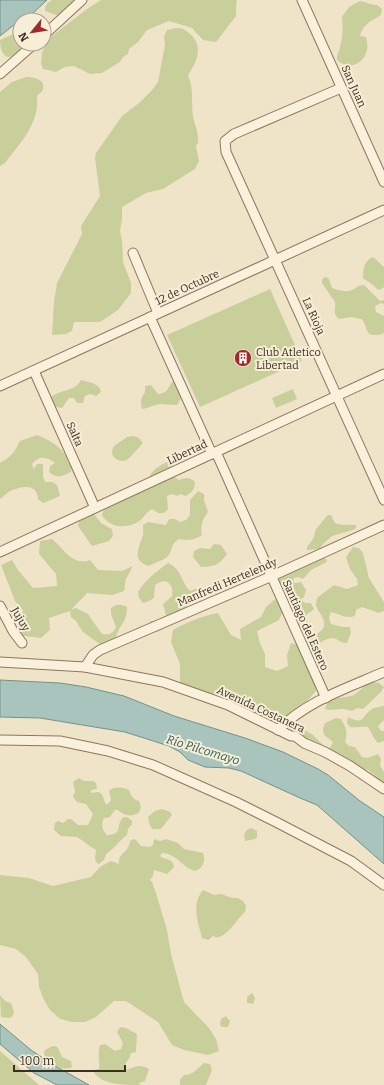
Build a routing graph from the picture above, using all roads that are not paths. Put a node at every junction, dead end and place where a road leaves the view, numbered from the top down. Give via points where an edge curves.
1 (82, 0) edge
2 (302, 0) edge
3 (52, 28) edge
4 (25, 52) edge
5 (0, 74) edge
6 (341, 88) junction
7 (384, 182) edge
8 (384, 210) edge
9 (133, 253) dead end
10 (276, 259) junction
11 (154, 315) junction
12 (34, 370) junction
13 (384, 374) edge
14 (0, 386) edge
15 (338, 396) junction
16 (214, 453) junction
17 (384, 500) edge
18 (95, 508) junction
19 (384, 525) edge
20 (0, 552) edge
21 (272, 576) junction
22 (0, 606) edge
23 (22, 643) dead end
24 (0, 662) edge
25 (85, 667) junction
26 (384, 672) edge
27 (326, 698) junction
28 (278, 730) junction
29 (0, 740) edge
30 (384, 789) edge
31 (384, 885) edge

1 - 3 street
2 - 6 street, San Juan
4 - 5 street
6 - 7 street, San Juan
6 - 10 street, La Rioja via 234,134 225,141 226,152
8 - 10 street, 12 de Octubre
9 - 11 street, Santiago del Estero
10 - 11 street, 12 de Octubre
10 - 15 street, La Rioja
11 - 12 street, 12 de Octubre
11 - 16 street, Santiago del Estero
12 - 14 street, 12 de Octubre
12 - 18 street, Salta
13 - 15 street, Libertad
15 - 16 street, Libertad
15 - 17 street, La Rioja
16 - 18 street, Libertad
16 - 21 street, Santiago del Estero
18 - 20 street, Libertad
19 - 21 street, Manfredi Hertelendy
21 - 25 street, Manfredi Hertelendy via 100,650
21 - 27 street, Santiago del Estero
22 - 23 street, Jujuy
24 - 25 street, Avenida Costanera
25 - 28 street, Avenida Costanera via 163,682 228,705
26 - 27 street
27 - 28 street via 289,718
28 - 30 street, Avenida Costanera via 325,752
29 - 31 street via 60,741 108,751 153,765 276,822 351,861

